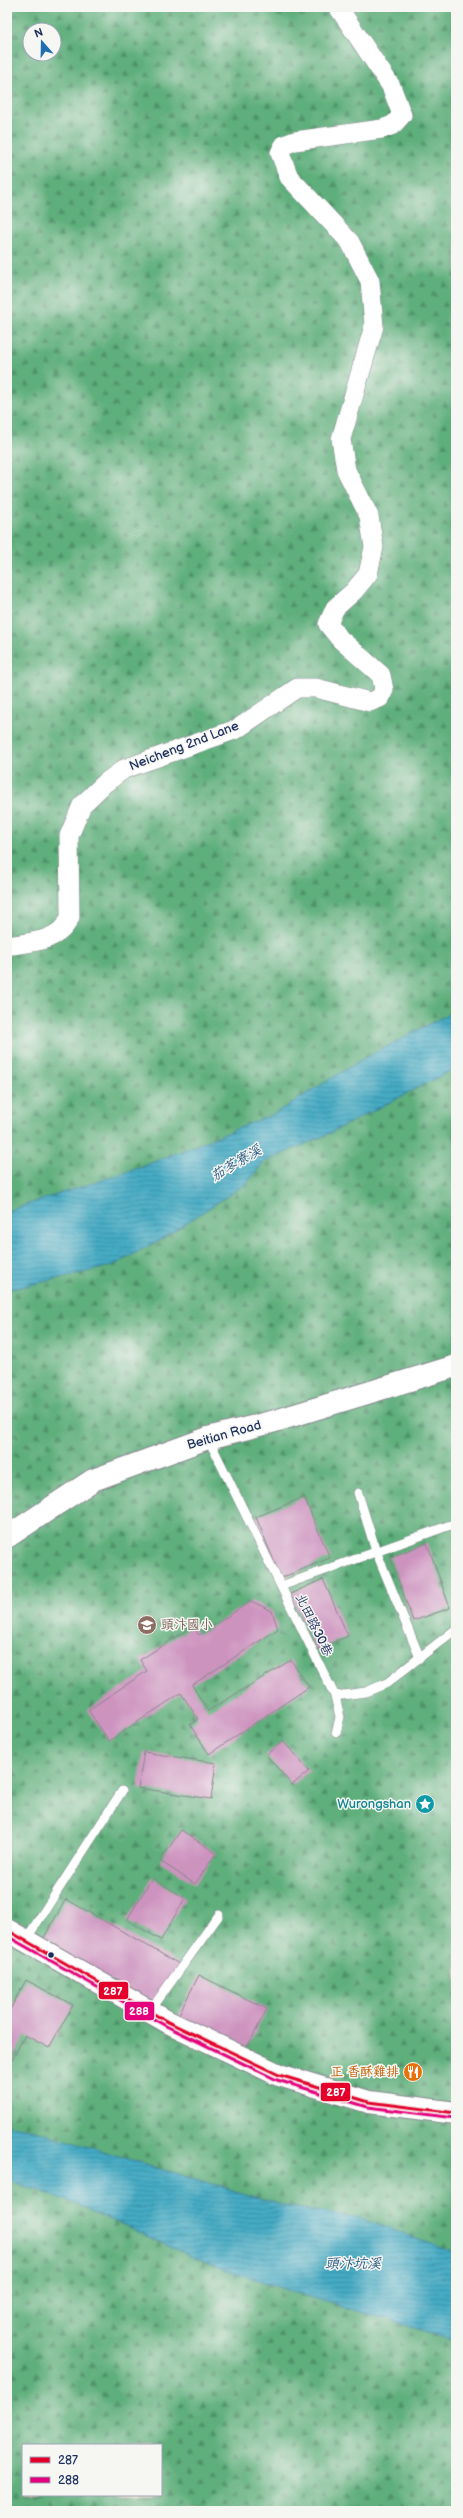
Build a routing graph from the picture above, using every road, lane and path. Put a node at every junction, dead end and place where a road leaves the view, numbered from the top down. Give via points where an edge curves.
1 (338, 7) edge
2 (7, 946) edge
3 (456, 1366) edge
4 (208, 1438) junction
5 (358, 1493) dead end
6 (456, 1522) edge
7 (7, 1537) edge
8 (376, 1552) junction
9 (281, 1586) junction
10 (456, 1629) edge
11 (452, 1638) edge
12 (420, 1658) junction
13 (335, 1696) junction
14 (336, 1733) dead end
15 (122, 1791) dead end
16 (219, 1915) dead end
17 (16, 1936) edge
18 (150, 2012) junction
19 (456, 2113) edge

1 - 2 street, Neicheng 2nd Lane via 391,86 402,116 393,125 382,129 294,141 284,145 280,153 289,176 350,242 370,281 374,326 341,439 346,470 369,516 374,547 368,574 354,592 335,608 328,624 340,639 381,675 384,690 380,698 370,702 316,688 297,688 237,729 124,769 82,804 69,836 70,917 66,927 58,934 47,938
3 - 4 street, Beitian Road via 275,1421
4 - 7 street, Beitian Road via 94,1480
4 - 9 lane, 北田路30巷
5 - 8 lane
6 - 8 lane
8 - 9 lane
8 - 12 lane
9 - 13 lane, 北田路30巷
10 - 11 lane
11 - 12 lane
12 - 13 lane via 387,1683 366,1692
13 - 14 lane, 北田路30巷 via 340,1717
15 - 17 lane
16 - 18 lane
17 - 18 street
18 - 19 street via 279,2075 369,2102

